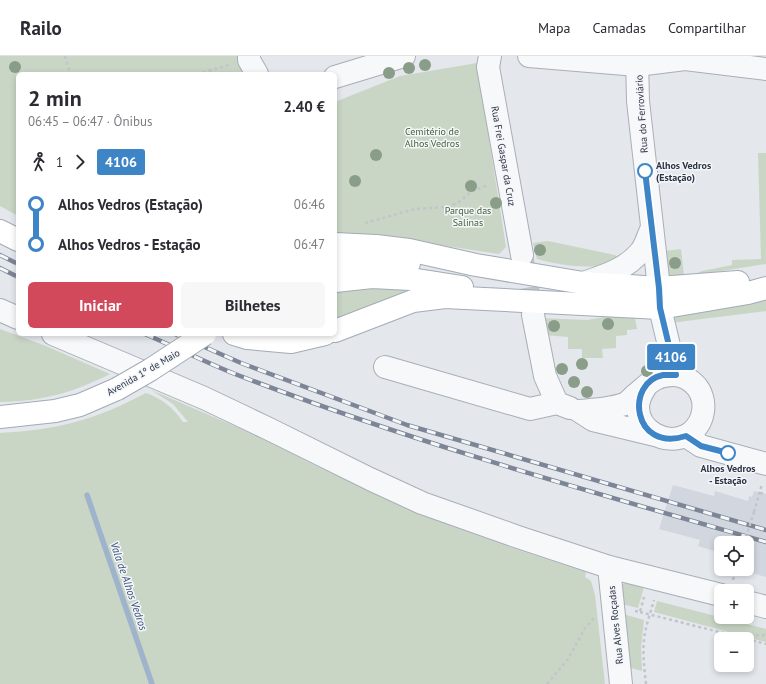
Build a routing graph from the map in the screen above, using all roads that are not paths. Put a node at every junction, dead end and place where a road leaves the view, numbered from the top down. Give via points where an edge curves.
1 (404, 56) edge
2 (490, 56) edge
3 (528, 56) edge
4 (382, 59) edge
5 (241, 60) edge
6 (637, 61) edge
7 (766, 69) edge
8 (256, 72) edge
9 (337, 75) edge
10 (0, 224) edge
11 (16, 228) edge
12 (652, 228) junction
13 (0, 231) edge
14 (16, 239) edge
15 (337, 244) edge
16 (522, 255) tunnel mouth
17 (337, 266) edge
18 (476, 266) junction
19 (766, 279) edge
20 (337, 281) edge
21 (583, 283) junction
22 (766, 288) edge
23 (659, 298) junction
24 (514, 300) junction
25 (0, 310) edge
26 (0, 315) edge
27 (533, 315) tunnel mouth
28 (16, 319) edge
29 (16, 319) edge
30 (337, 330) edge
31 (58, 336) edge
32 (203, 336) edge
33 (240, 336) edge
34 (316, 336) edge
35 (385, 367) dead end
36 (676, 375) junction
37 (644, 388) junction
38 (557, 403) junction
39 (0, 410) edge
40 (579, 411) junction
41 (31, 414) junction
42 (0, 417) edge
43 (655, 435) junction
44 (686, 436) junction
45 (765, 471) edge
46 (609, 567) junction
47 (714, 593) edge
48 (754, 604) edge
49 (766, 607) edge
50 (622, 684) edge

1 - 4 street
2 - 16 street, Rua Frei Gaspar da Cruz via 488,67
3 - 6 street
4 - 9 street
5 - 8 street via 249,60
6 - 7 street via 685,59
6 - 12 street, Rua do Ferroviário via 638,101
10 - 11 main road
12 - 21 street via 641,251 626,265
12 - 23 street, Rua do Ferroviário
13 - 14 main road
15 - 18 main road via 409,250
17 - 18 main road via 383,261
18 - 21 main road
19 - 23 main road
20 - 24 main road via 372,277 411,279
21 - 23 main road
22 - 23 main road via 748,293
23 - 24 main road
23 - 36 street, Rua do Ferroviário
24 - 30 main road via 445,296 413,301
25 - 28 street
26 - 29 street
27 - 38 street via 545,376
31 - 46 street via 210,401 422,503 518,538
32 - 41 main road, Avenida 1º de Maio, bridge via 117,389 80,405
33 - 34 main road via 291,342
35 - 38 street via 530,409
36 - 37 street via 652,380
36 - 44 street via 693,382 703,400 704,411 701,421
37 - 40 street via 626,403
37 - 43 street via 638,408 646,428
38 - 40 street
39 - 41 main road, Avenida 1º de Maio
40 - 43 street via 593,420
41 - 42 main road, Avenida 1º de Maio
43 - 44 street via 665,439
44 - 45 street via 701,446
46 - 47 street
46 - 50 street, Rua Alves Roçadas
48 - 49 street

